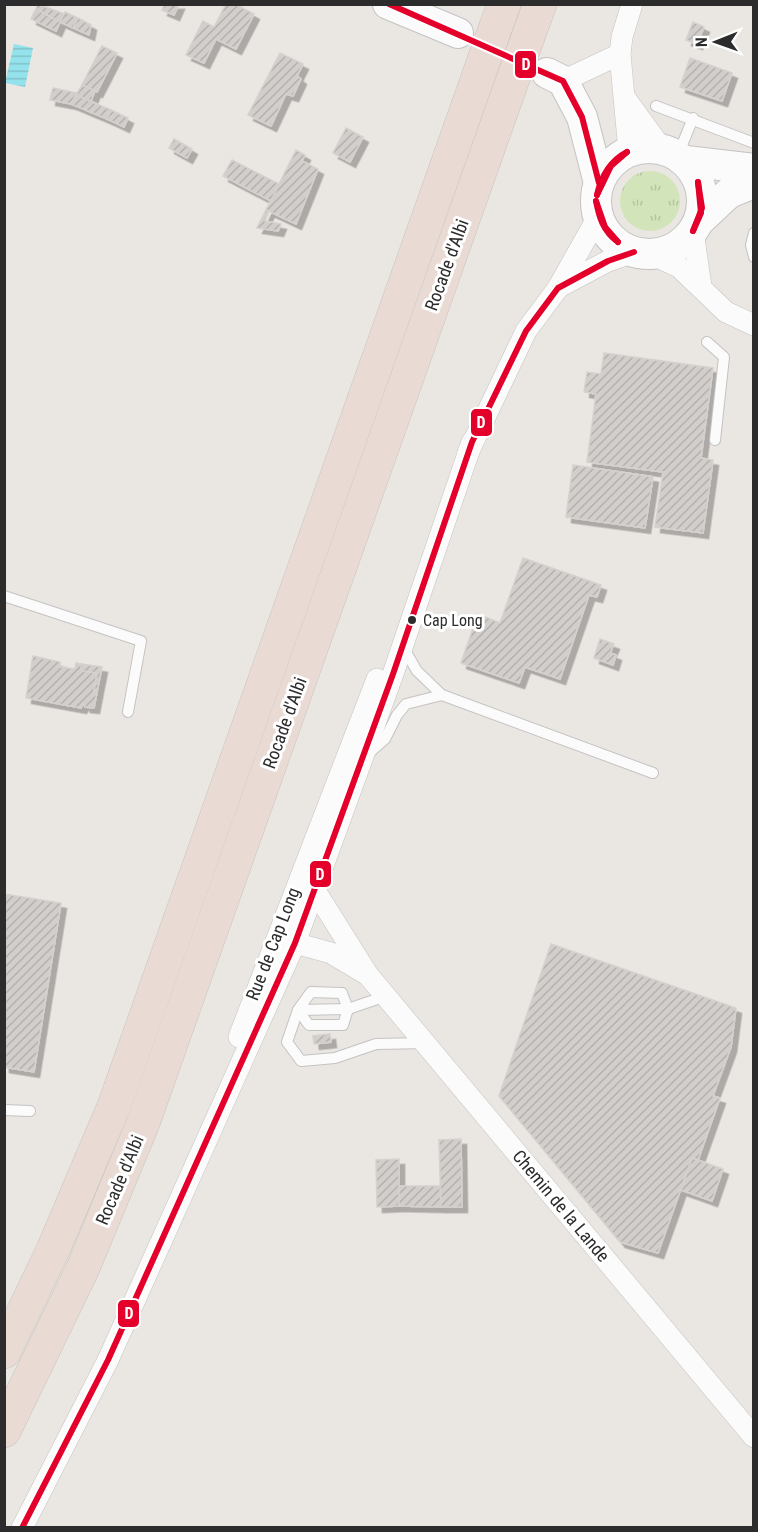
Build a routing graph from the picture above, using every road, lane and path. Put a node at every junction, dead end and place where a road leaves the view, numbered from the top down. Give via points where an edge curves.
1 (388, 4) edge
2 (540, 4) edge
3 (632, 4) edge
4 (500, 15) edge
5 (458, 33) dead end
6 (620, 54) junction
7 (555, 77) joint
8 (624, 97) junction
9 (656, 106) dead end
10 (582, 117) junction
11 (693, 118) junction
12 (753, 143) edge
13 (624, 154) junction
14 (675, 155) junction
15 (753, 169) edge
16 (599, 183) junction
17 (753, 183) edge
18 (598, 217) junction
19 (696, 227) junction
20 (753, 233) edge
21 (643, 253) junction
22 (753, 257) edge
23 (701, 286) junction
24 (558, 288) junction
25 (753, 325) edge
26 (706, 342) dead end
27 (715, 440) dead end
28 (472, 442) junction
29 (4, 596) edge
30 (403, 646) junction
31 (442, 695) junction
32 (128, 712) dead end
33 (363, 758) junction
34 (653, 773) dead end
35 (338, 778) junction
36 (316, 892) junction
37 (298, 905) junction
38 (295, 943) junction
39 (368, 975) junction
40 (260, 977) junction
41 (387, 995) junction
42 (348, 1009) junction
43 (298, 1010) junction
44 (426, 1043) junction
45 (4, 1110) edge
46 (30, 1111) dead end
47 (187, 1181) junction
48 (4, 1352) edge
49 (4, 1431) edge
50 (753, 1437) edge
51 (22, 1527) edge

1 - 5 main road
2 - 49 highway, Rocade d'Albi, bridge via 143,1124 83,1268
3 - 6 street
4 - 48 highway, Rocade d'Albi, bridge via 114,1106
6 - 7 street
6 - 8 street
7 - 10 main road
8 - 13 street
8 - 14 street
9 - 11 lane
10 - 13 main road
10 - 16 main road
11 - 12 lane
11 - 14 lane
13 - 14 main road via 645,147
13 - 16 main road via 607,168
14 - 15 main road
14 - 19 main road via 698,179 703,200
16 - 18 main road
17 - 19 main road via 729,193
18 - 21 main road via 618,245
18 - 24 street, Rue de Cap Long
19 - 21 main road via 675,248
19 - 23 street
20 - 22 lane
21 - 23 street via 679,267
21 - 24 street, Rue de Cap Long via 609,261
23 - 25 street via 726,312
24 - 28 street, Rue de Cap Long via 526,331
26 - 27 lane via 724,357
28 - 30 street, Rue de Cap Long
28 - 35 street, Rue de Cap Long
29 - 32 lane via 141,641
30 - 31 lane via 417,672
30 - 33 street, Rue de Cap Long
31 - 33 lane via 406,704 385,739
31 - 34 lane
33 - 36 street, Rue de Cap Long
35 - 37 street via 332,814
35 - 40 street, Rue de Cap Long
36 - 37 street
36 - 38 street, Rue de Cap Long
36 - 39 street, Chemin de la Lande
37 - 38 street
37 - 40 street
38 - 39 street, Chemin de la Lande via 332,953
38 - 47 street, Rue de Cap Long
39 - 41 street, Chemin de la Lande
40 - 47 street, Rue de Cap Long
41 - 42 lane
41 - 44 street, Chemin de la Lande
42 - 43 lane
42 - 43 lane via 343,1025 309,1025
42 - 43 lane via 342,993 311,992
43 - 44 lane via 287,1042 301,1061 335,1058 376,1044
44 - 50 street, Chemin de la Lande
45 - 46 lane
47 - 51 street, Rue de Cap Long via 108,1360

